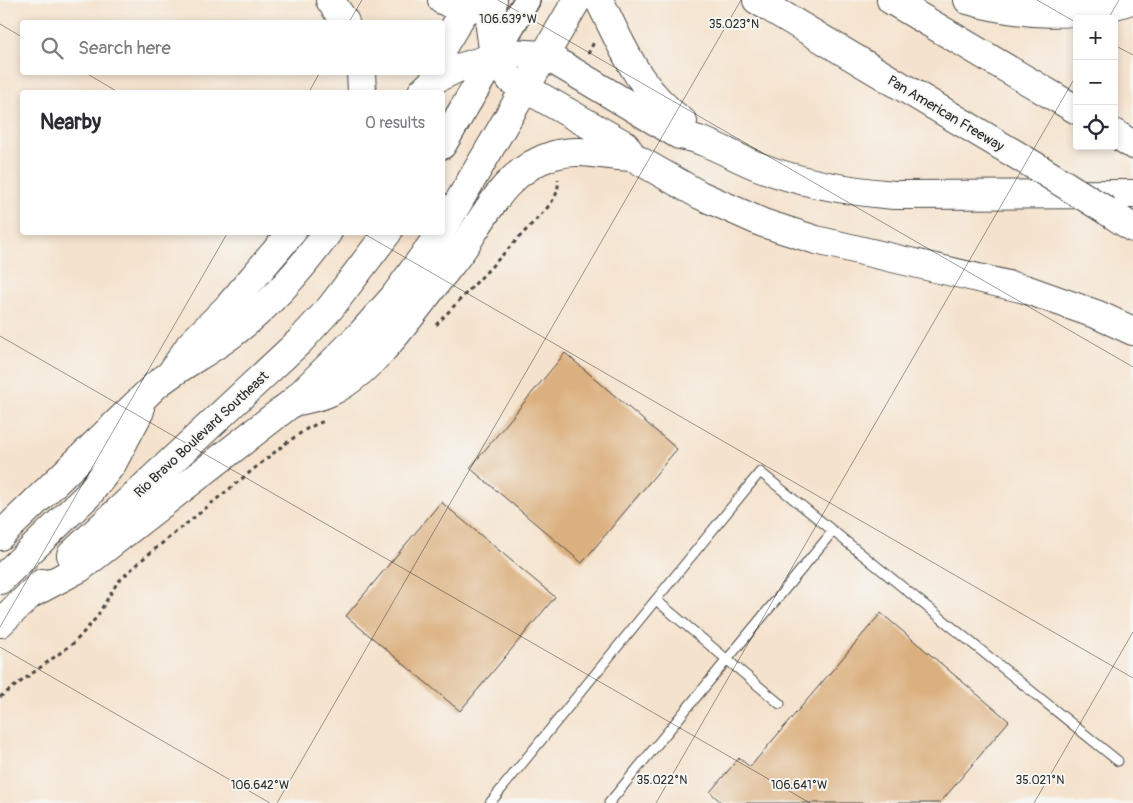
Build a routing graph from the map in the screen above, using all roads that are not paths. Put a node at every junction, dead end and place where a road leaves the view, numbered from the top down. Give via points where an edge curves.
1 (330, 0) edge
2 (493, 0) edge
3 (527, 0) edge
4 (577, 0) edge
5 (599, 0) edge
6 (757, 0) edge
7 (891, 0) edge
8 (968, 0) edge
9 (1132, 0) edge
10 (466, 3) edge
11 (344, 20) edge
12 (445, 42) edge
13 (545, 56) junction
14 (494, 57) junction
15 (445, 74) edge
16 (361, 75) edge
17 (426, 75) edge
18 (443, 75) edge
19 (526, 88) junction
20 (362, 90) edge
21 (418, 90) edge
22 (424, 90) edge
23 (1073, 108) edge
24 (1118, 135) edge
25 (695, 137) junction
26 (445, 140) edge
27 (1133, 144) edge
28 (633, 157) junction
29 (1133, 194) edge
30 (445, 226) edge
31 (1133, 228) edge
32 (289, 235) edge
33 (326, 235) edge
34 (386, 235) edge
35 (439, 235) edge
36 (1133, 332) edge
37 (163, 379) junction
38 (293, 402) junction
39 (833, 531) junction
40 (0, 536) edge
41 (0, 580) edge
42 (29, 595) junction
43 (656, 600) junction
44 (0, 623) edge
45 (727, 659) junction
46 (780, 704) dead end
47 (1118, 761) dead end
48 (490, 803) edge
49 (608, 803) edge

1 - 11 main road
2 - 14 main road via 490,27
3 - 14 main road
4 - 13 main road
5 - 25 main road via 636,74
6 - 31 main road, Pan American Freeway, bridge
7 - 23 main road
8 - 9 main road via 1015,11 1043,13 1099,8
10 - 12 main road
13 - 14 main road via 508,53
13 - 19 main road
13 - 25 main road via 679,135
14 - 15 main road
14 - 19 main road via 511,80
14 - 26 main road
16 - 20 main road
17 - 21 main road
18 - 22 main road
19 - 28 main road via 625,145
19 - 30 main road
24 - 27 main road
25 - 29 main road via 727,154 776,173 860,192 894,195
28 - 36 main road via 700,195 763,223 816,240 1025,289 1098,315
28 - 38 main road via 573,152 554,155 517,174 496,196 466,244 383,350 351,379 329,392
32 - 37 main road
33 - 37 main road via 265,307 236,331
34 - 42 main road, Rio Bravo Boulevard Southeast via 331,307 300,341
35 - 38 main road via 394,297
37 - 40 main road
37 - 41 main road via 112,464 88,496
38 - 42 main road via 80,568
39 - 43 lane via 760,472
39 - 45 lane
39 - 47 lane
42 - 44 main road, Rio Bravo Boulevard Southeast
43 - 45 lane
43 - 48 lane
45 - 46 lane
45 - 49 lane

